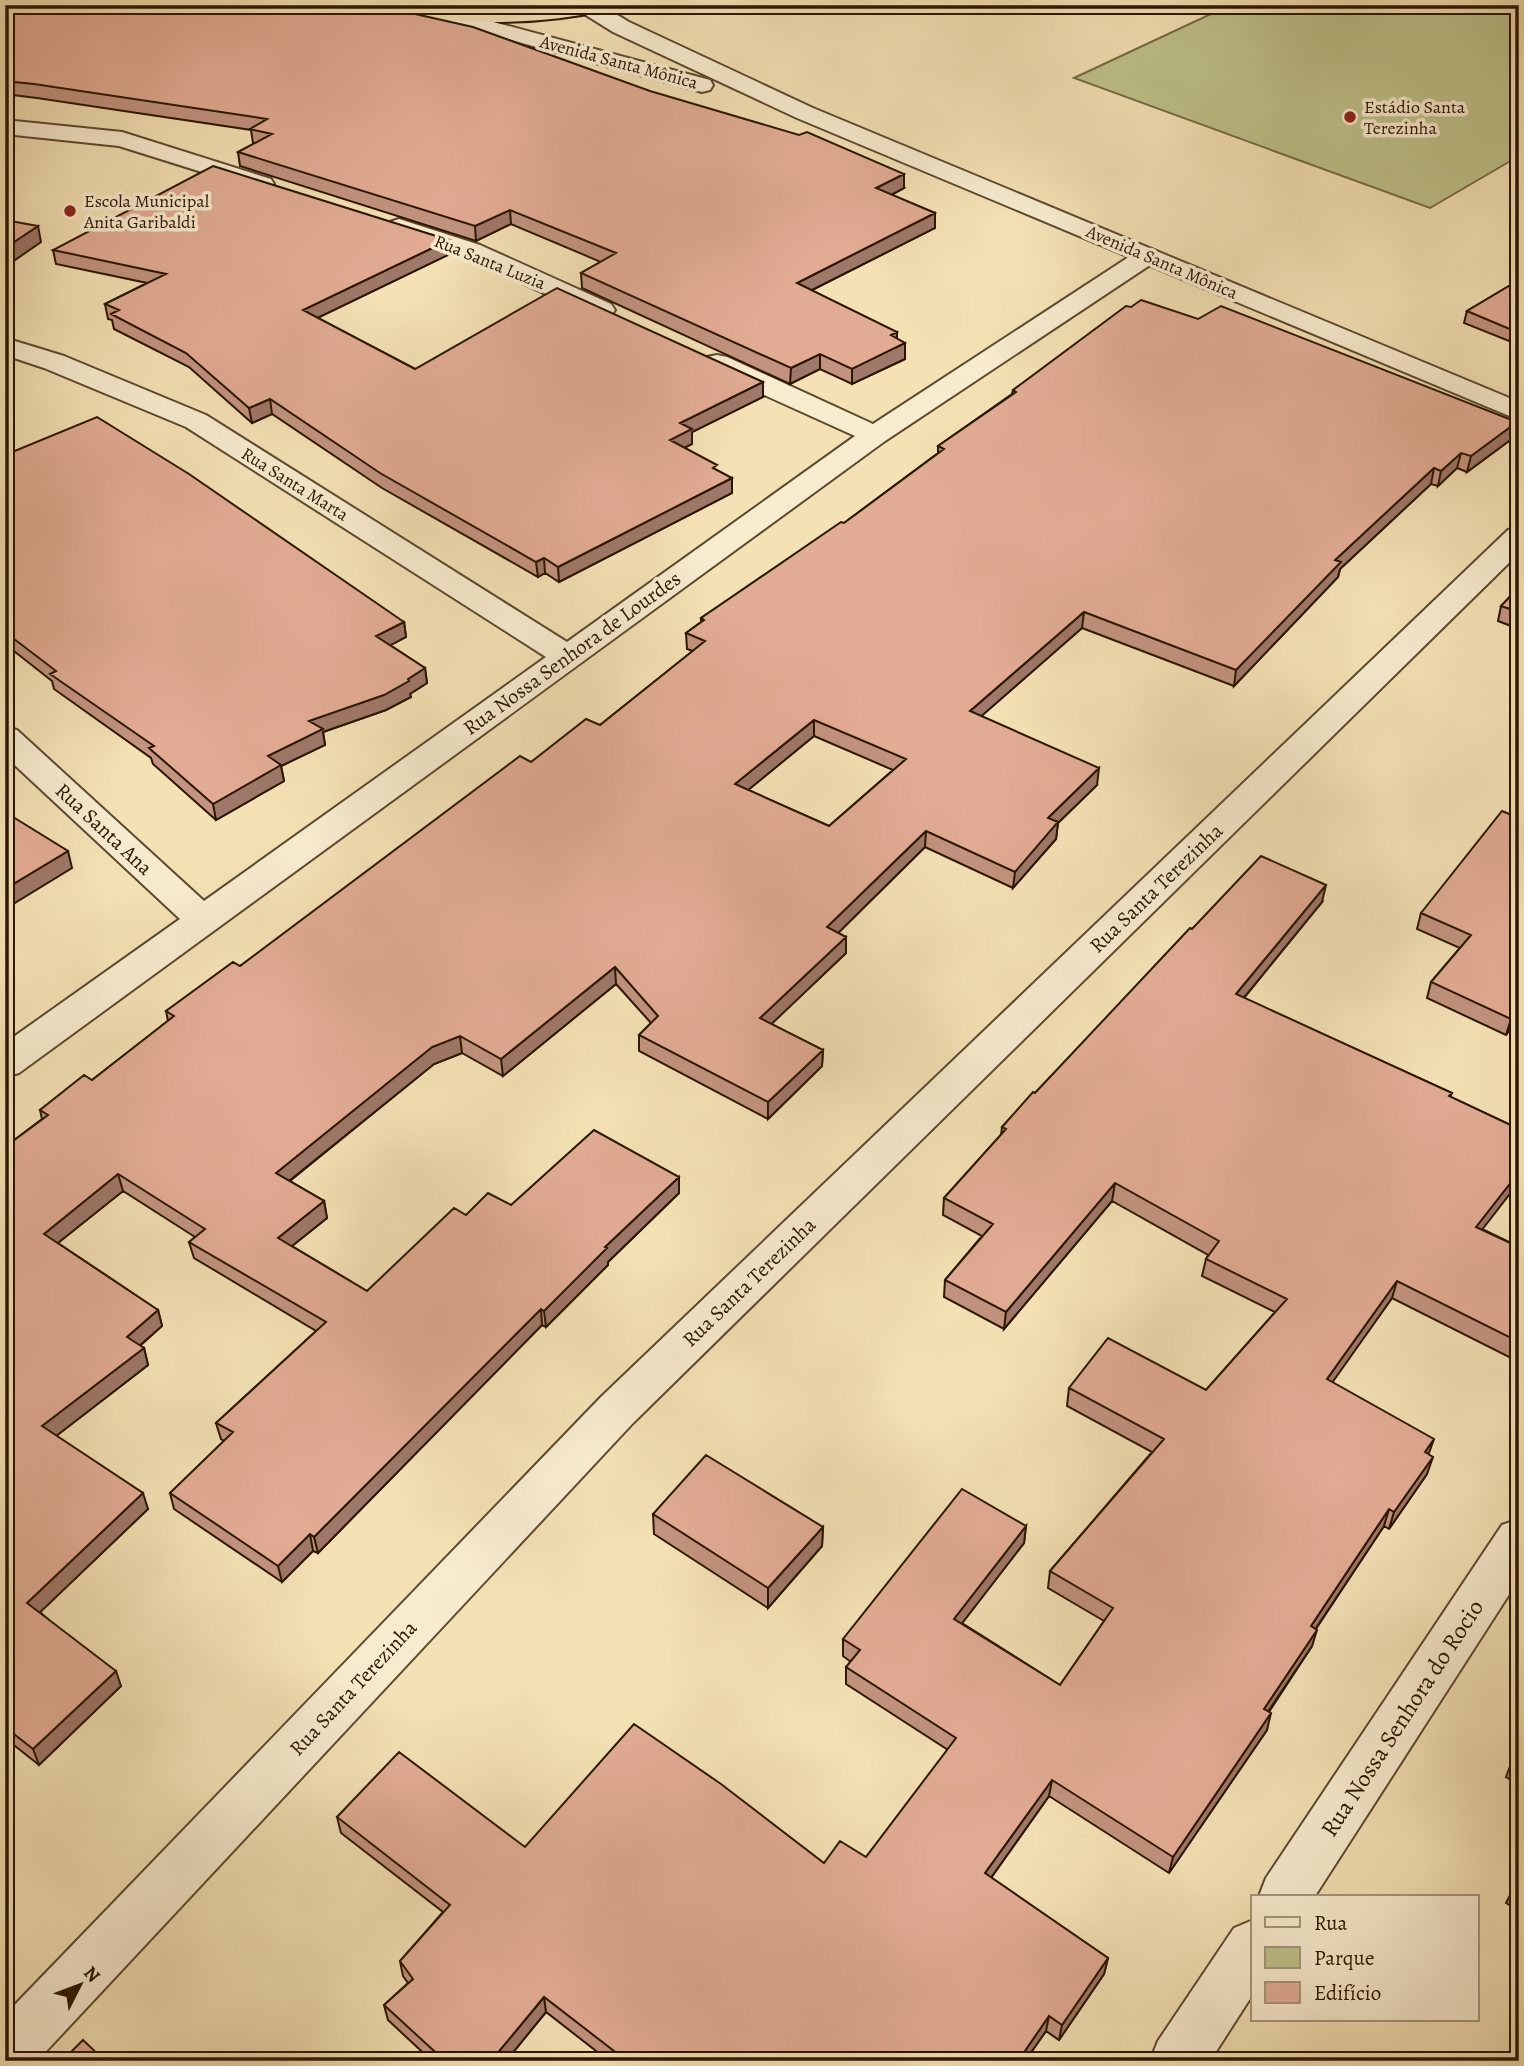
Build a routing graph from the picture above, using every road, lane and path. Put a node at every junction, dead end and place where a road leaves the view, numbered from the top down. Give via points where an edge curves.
1 (388, 5) edge
2 (594, 6) edge
3 (434, 12) junction
4 (805, 113) junction
5 (5, 127) edge
6 (290, 193) edge
7 (381, 222) edge
8 (1147, 256) junction
9 (622, 320) edge
10 (5, 346) edge
11 (698, 354) edge
12 (1519, 412) edge
13 (875, 435) junction
14 (1519, 536) edge
15 (568, 656) junction
16 (5, 737) edge
17 (203, 920) junction
18 (5, 1063) edge
19 (1519, 1539) edge
20 (1286, 1895) edge
21 (1251, 1949) edge
22 (5, 2055) edge
23 (1178, 2061) edge

1 - 3 highway
2 - 3 highway via 514,13
2 - 4 street, Avenida Santa Mônica via 621,27
3 - 4 street, Avenida Santa Mônica
4 - 8 street, Avenida Santa Mônica
5 - 6 street via 122,139
7 - 9 street, Rua Santa Luzia via 471,250
8 - 12 street, Avenida Santa Mônica
8 - 13 street, Rua Nossa Senhora de Lourdes
10 - 15 street, Rua Santa Marta via 196,421
11 - 13 street
13 - 15 street, Rua Nossa Senhora de Lourdes
14 - 22 street, Rua Santa Terezinha via 617,1410
15 - 17 street, Rua Nossa Senhora de Lourdes
16 - 17 street, Rua Santa Ana
17 - 18 street, Rua Nossa Senhora de Lourdes
19 - 20 street, Rua Nossa Senhora do Rocio
21 - 23 street

